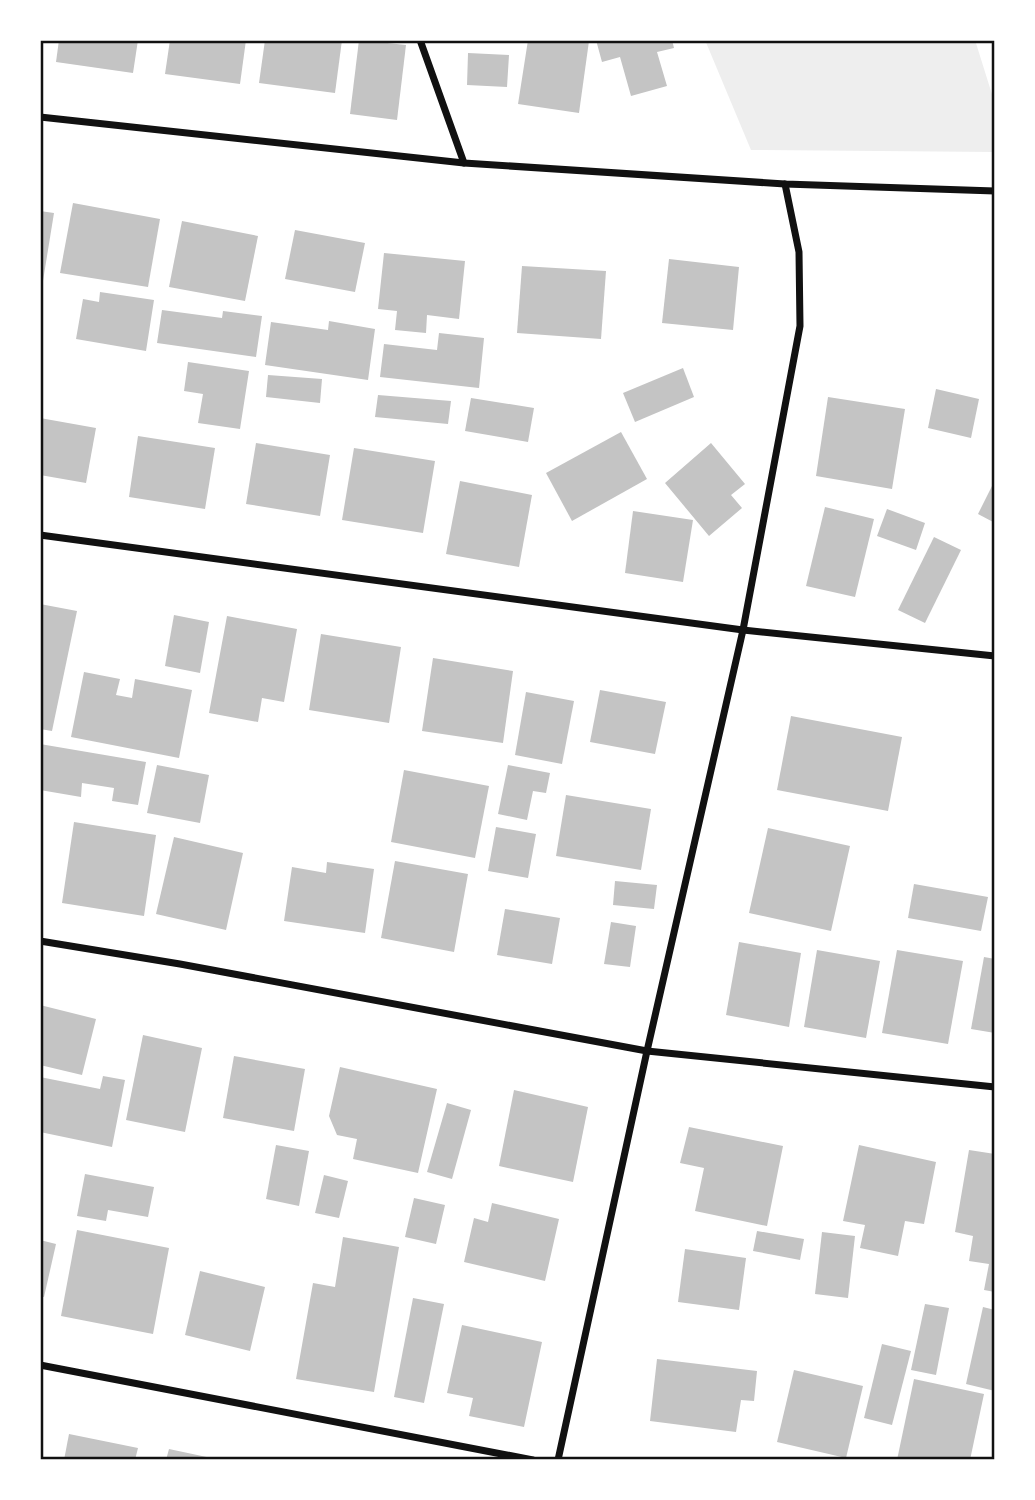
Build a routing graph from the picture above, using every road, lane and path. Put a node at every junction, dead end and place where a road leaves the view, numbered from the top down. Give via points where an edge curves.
1 (420, 40) edge
2 (40, 117) edge
3 (464, 163) junction
4 (785, 184) junction
5 (995, 191) edge
6 (40, 535) edge
7 (743, 630) junction
8 (995, 656) edge
9 (40, 941) edge
10 (647, 1051) junction
11 (995, 1087) edge
12 (40, 1365) edge
13 (533, 1460) edge
14 (558, 1460) edge

1 - 3 street
2 - 3 street
3 - 4 street
4 - 5 street
4 - 7 street via 799,252 800,326
6 - 7 street
7 - 8 street
7 - 10 street
9 - 10 street
10 - 11 street
10 - 14 street
12 - 13 street

